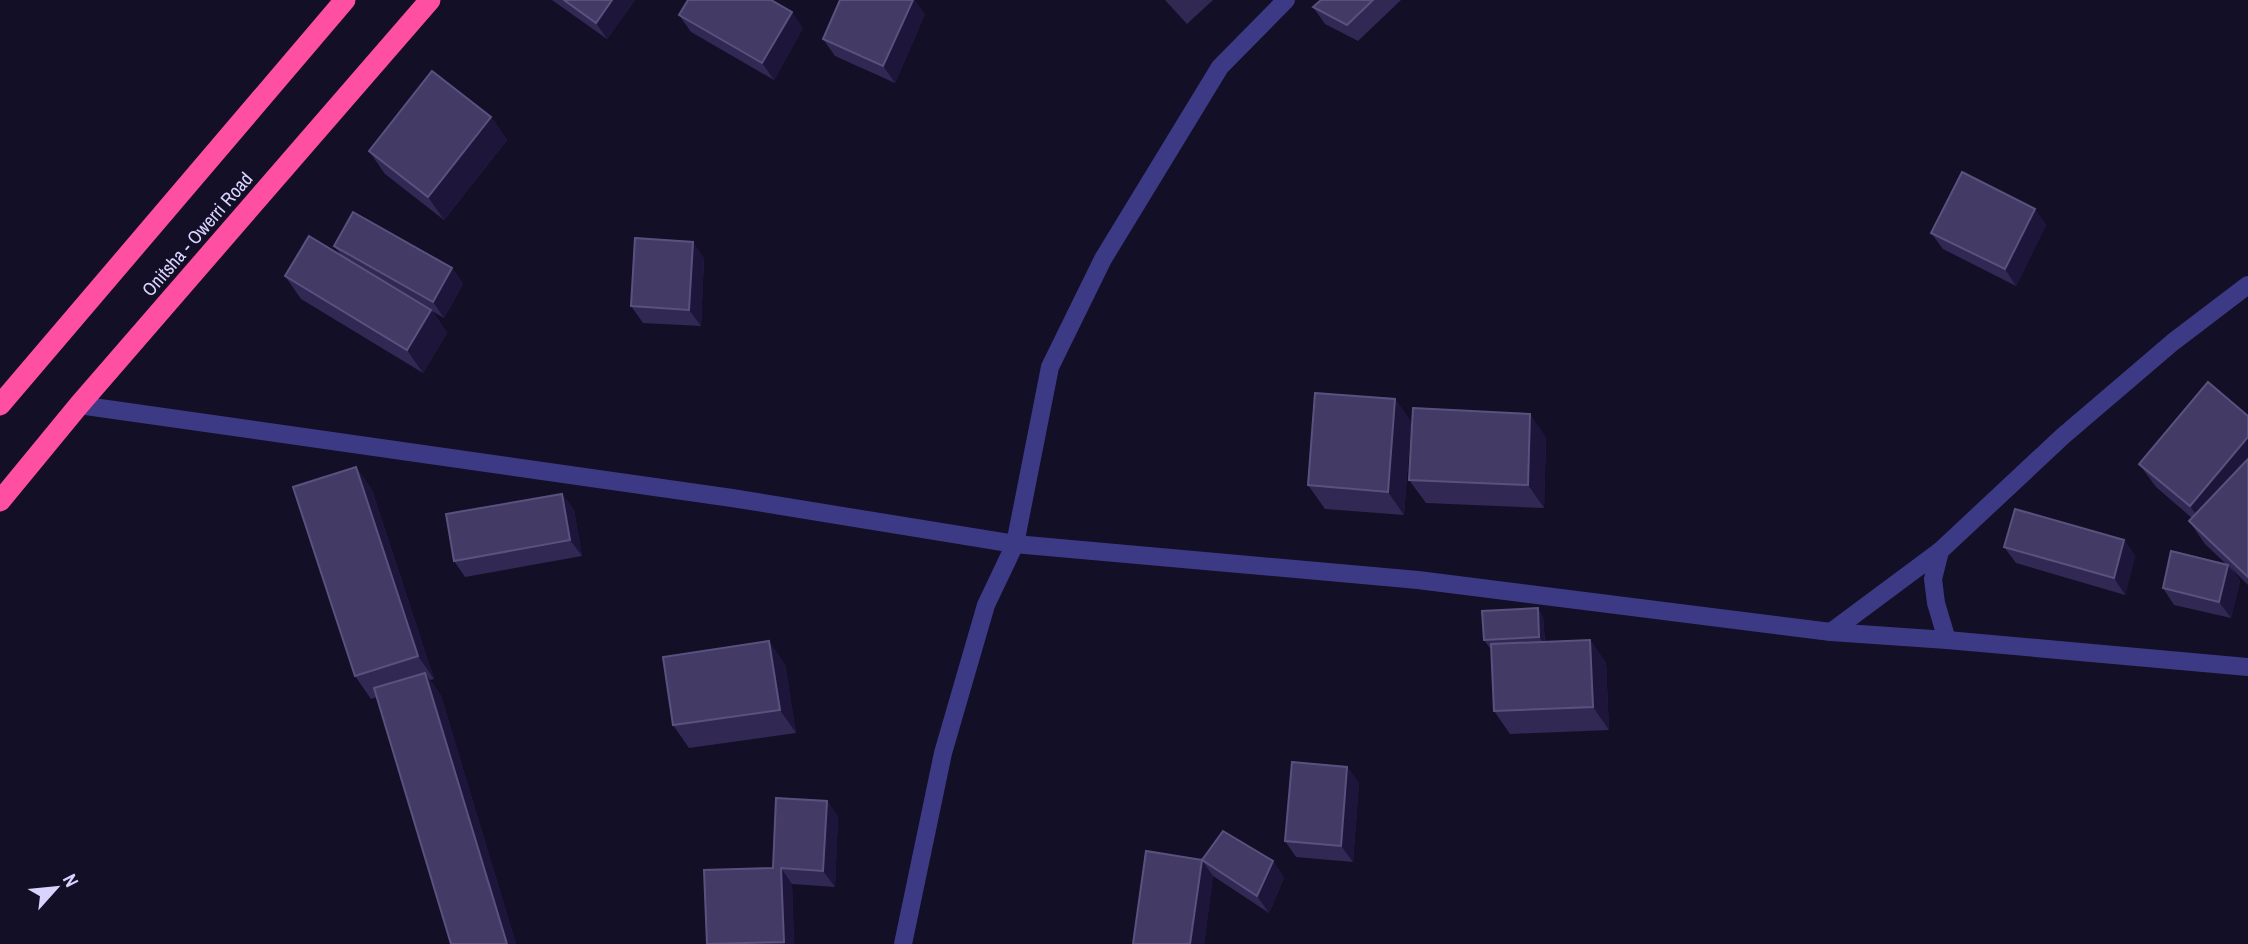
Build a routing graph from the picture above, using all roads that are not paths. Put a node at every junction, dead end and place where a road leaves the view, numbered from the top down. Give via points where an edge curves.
1 (345, 0) edge
2 (430, 0) edge
3 (1286, 0) edge
4 (2248, 285) edge
5 (0, 405) edge
6 (79, 405) junction
7 (0, 500) edge
8 (1014, 544) junction
9 (1940, 551) junction
10 (1831, 632) junction
11 (1947, 640) junction
12 (2248, 667) edge
13 (903, 944) edge

1 - 5 highway, Onitsha - Owerri Road
2 - 6 highway, Onitsha - Owerri Road
3 - 8 street via 1220,67 1103,259 1050,367
4 - 9 street via 2063,436
6 - 7 highway, Onitsha - Owerri Road
6 - 8 street via 732,498
8 - 10 street via 1418,580
8 - 13 street via 986,606 943,753
9 - 10 street
9 - 11 street via 1933,579
10 - 11 street
11 - 12 street

